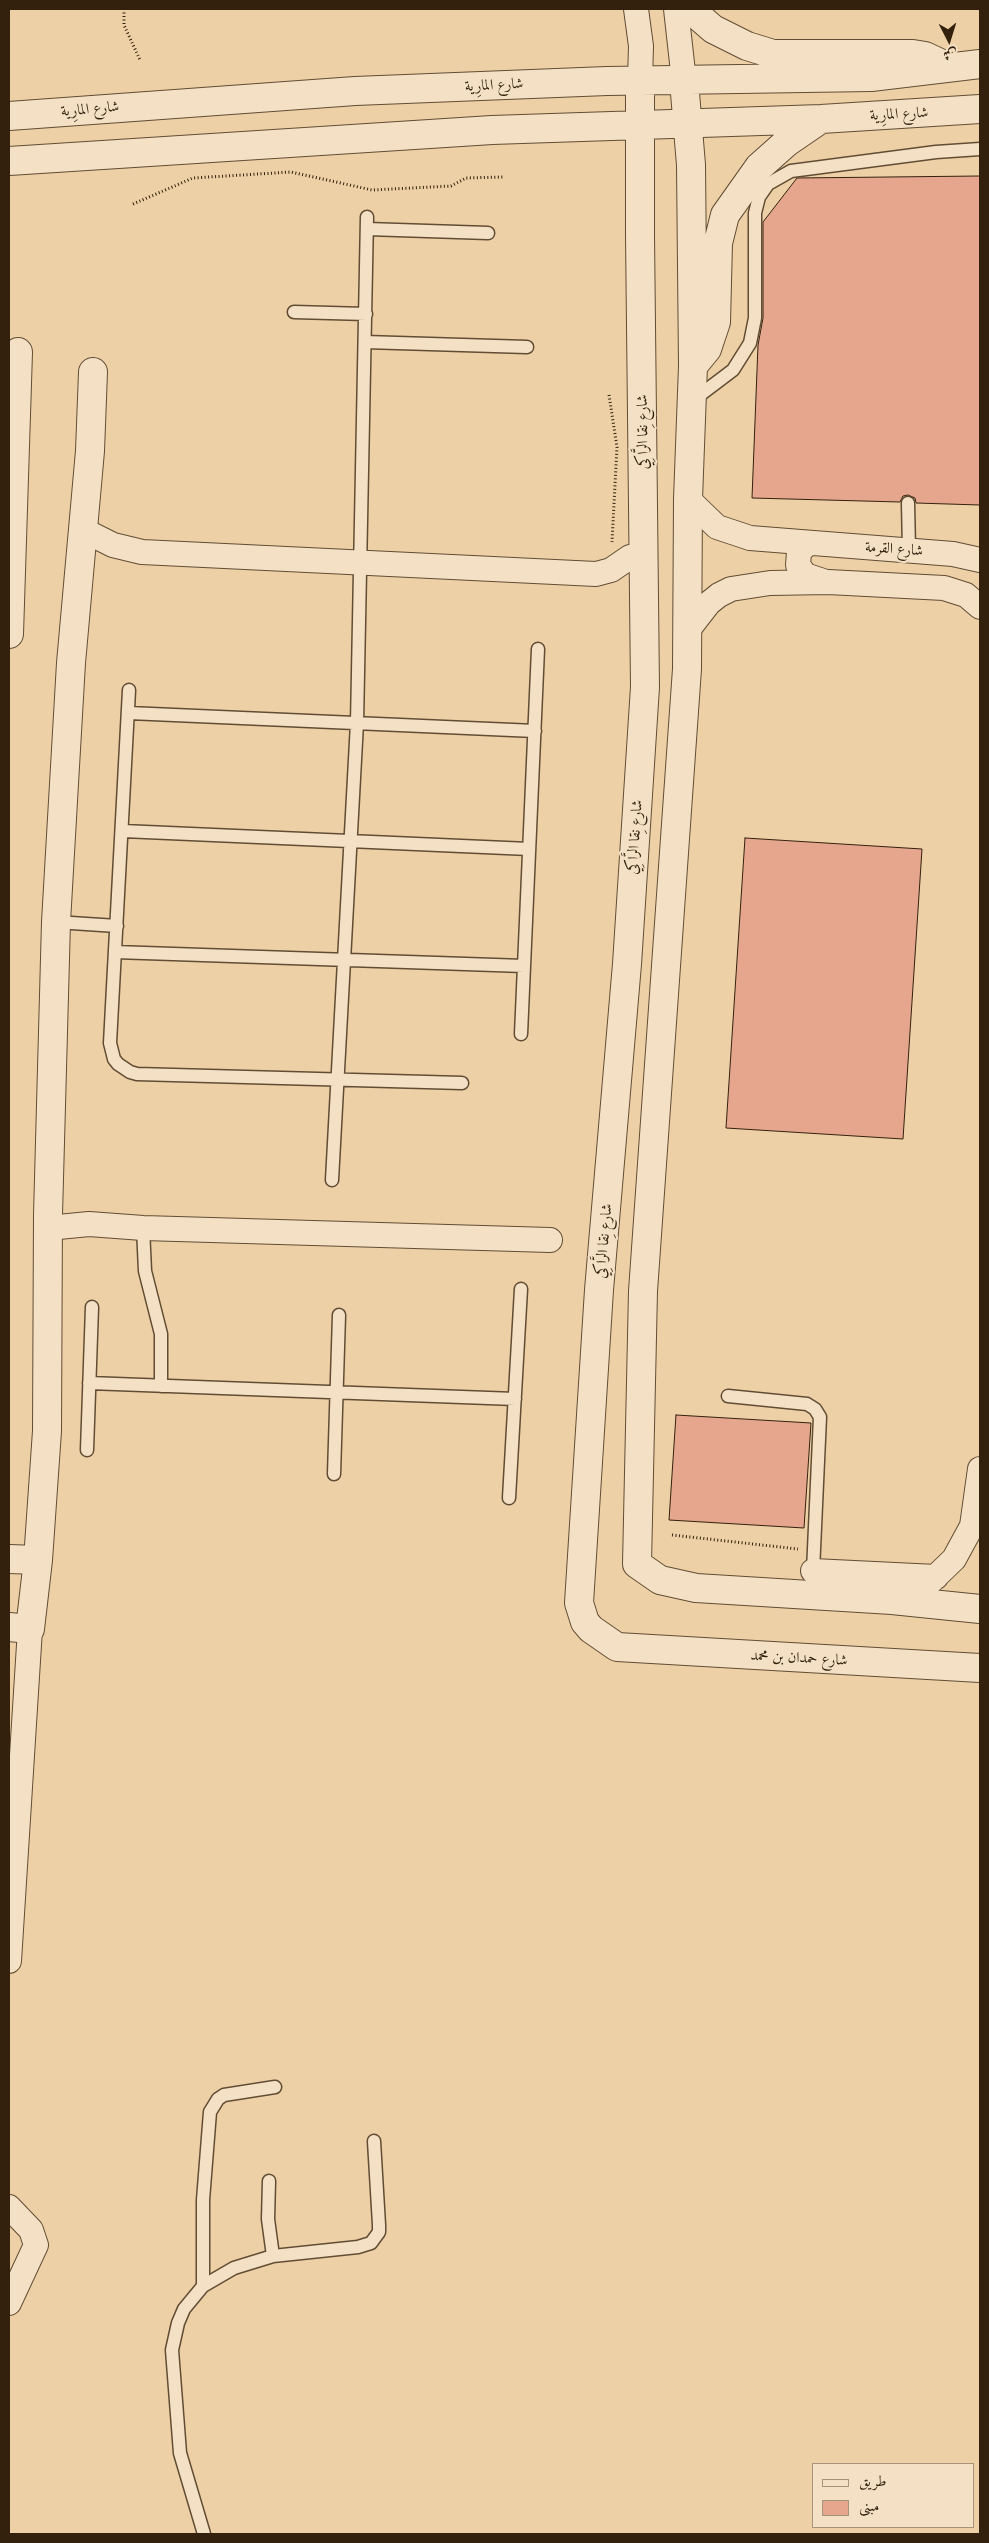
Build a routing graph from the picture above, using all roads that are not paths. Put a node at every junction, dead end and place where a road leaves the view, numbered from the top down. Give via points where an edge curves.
1 (636, 9) edge
2 (676, 9) edge
3 (690, 9) edge
4 (980, 64) edge
5 (947, 68) junction
6 (640, 80) junction
7 (684, 81) junction
8 (980, 110) edge
9 (9, 116) edge
10 (821, 119) junction
11 (688, 123) junction
12 (640, 124) junction
13 (980, 149) edge
14 (9, 161) edge
15 (488, 233) dead end
16 (294, 312) dead end
17 (366, 314) junction
18 (365, 342) junction
19 (527, 347) dead end
20 (18, 352) dead end
21 (693, 366) junction
22 (92, 372) dead end
23 (692, 401) junction
24 (688, 498) junction
25 (908, 503) dead end
26 (85, 531) junction
27 (808, 543) junction
28 (909, 550) junction
29 (645, 554) junction
30 (980, 560) edge
31 (362, 563) junction
32 (828, 582) junction
33 (980, 607) edge
34 (688, 630) junction
35 (9, 634) edge
36 (538, 649) dead end
37 (129, 690) dead end
38 (129, 713) junction
39 (357, 723) junction
40 (535, 731) junction
41 (123, 831) junction
42 (351, 841) junction
43 (529, 849) junction
44 (56, 922) junction
45 (117, 926) junction
46 (115, 952) junction
47 (345, 960) junction
48 (524, 966) junction
49 (521, 1034) dead end
50 (338, 1079) junction
51 (462, 1083) dead end
52 (332, 1180) dead end
53 (48, 1221) junction
54 (143, 1228) junction
55 (550, 1240) dead end
56 (521, 1289) dead end
57 (92, 1307) dead end
58 (339, 1315) dead end
59 (89, 1383) junction
60 (161, 1386) junction
61 (336, 1392) junction
62 (728, 1396) dead end
63 (515, 1399) junction
64 (87, 1450) dead end
65 (980, 1469) edge
66 (334, 1474) dead end
67 (510, 1498) dead end
68 (972, 1526) junction
69 (980, 1552) edge
70 (9, 1559) edge
71 (38, 1560) junction
72 (814, 1561) joint
73 (936, 1577) junction
74 (892, 1600) junction
75 (980, 1609) edge
76 (19, 1628) edge
77 (617, 1647) joint
78 (980, 1668) edge
79 (9, 1961) edge
80 (275, 2087) dead end
81 (374, 2141) dead end
82 (270, 2182) dead end
83 (13, 2215) edge
84 (273, 2256) junction
85 (204, 2286) junction
86 (9, 2303) edge
87 (204, 2534) edge

1 - 6 street, شارع نِقا الرَّاكِي via 641,37
2 - 7 street
3 - 5 street via 713,29 747,46 773,54 913,54 936,60
4 - 5 street, شارع المارِية
5 - 7 street, شارع المارِية via 871,77
6 - 7 street, شارع المارِية
6 - 9 street, شارع المارِية via 355,91
6 - 12 street, شارع نِقا الرَّاكِي
7 - 11 street
8 - 10 street, شارع المارِية
10 - 11 street, شارع المارِية
10 - 21 street via 759,167 725,215 718,243 716,322 708,350
11 - 12 street, شارع المارِية
11 - 21 street
12 - 14 street, شارع المارِية via 492,130
12 - 29 street, شارع نِقا الرَّاكِي
13 - 23 lane via 791,172 768,184 759,197 755,213 755,318 750,343 733,370
15 - 17 lane via 367,223
16 - 17 lane
17 - 18 lane
18 - 19 lane
18 - 31 lane
20 - 35 street
21 - 23 street
22 - 26 street
23 - 24 street
24 - 27 street, شارع القرمة via 708,520 733,534
24 - 34 street
25 - 28 lane
26 - 31 street via 113,545 142,552
26 - 44 street via 72,664
27 - 28 street, شارع القرمة
27 - 32 street via 798,552 798,565 805,576
28 - 30 street, شارع القرمة
29 - 31 street via 630,557 611,570 596,574
29 - 77 street, شارع نِقا الرَّاكِي via 645,687 578,1594 585,1622
31 - 39 lane
32 - 33 street via 944,588 966,595
32 - 34 street via 770,583 731,589 709,603
34 - 74 street via 643,1291 637,1564 660,1580 696,1588
36 - 40 lane
37 - 38 lane
38 - 39 lane
38 - 41 lane
39 - 40 lane
39 - 42 lane
40 - 43 lane
41 - 42 lane
41 - 45 lane
42 - 43 lane
42 - 47 lane
43 - 48 lane
44 - 45 lane
44 - 53 street
45 - 46 lane
46 - 47 lane
46 - 50 lane via 110,1043 114,1059 124,1069 137,1074
47 - 48 lane
47 - 50 lane
48 - 49 lane
50 - 51 lane
50 - 52 lane
53 - 54 street
53 - 71 street via 47,1423
54 - 55 street
54 - 60 lane via 145,1272 161,1334
56 - 63 lane
57 - 59 lane
58 - 61 lane
59 - 60 lane
59 - 64 lane
60 - 61 lane
61 - 63 lane
61 - 66 lane
62 - 72 lane via 807,1404 820,1417
63 - 67 lane
65 - 68 street
68 - 69 street
68 - 73 street via 954,1559
70 - 71 street
71 - 76 street
72 - 73 street
73 - 74 street via 910,1594
74 - 75 street
76 - 79 street
77 - 78 street, شارع حمدان بن محمد
80 - 85 lane via 231,2092 218,2099 210,2112 203,2200
81 - 84 lane via 379,2225 376,2238 365,2246
82 - 84 lane via 268,2219
83 - 86 street via 32,2230 36,2245
84 - 85 lane via 234,2268
85 - 87 lane via 184,2309 172,2350 180,2453

